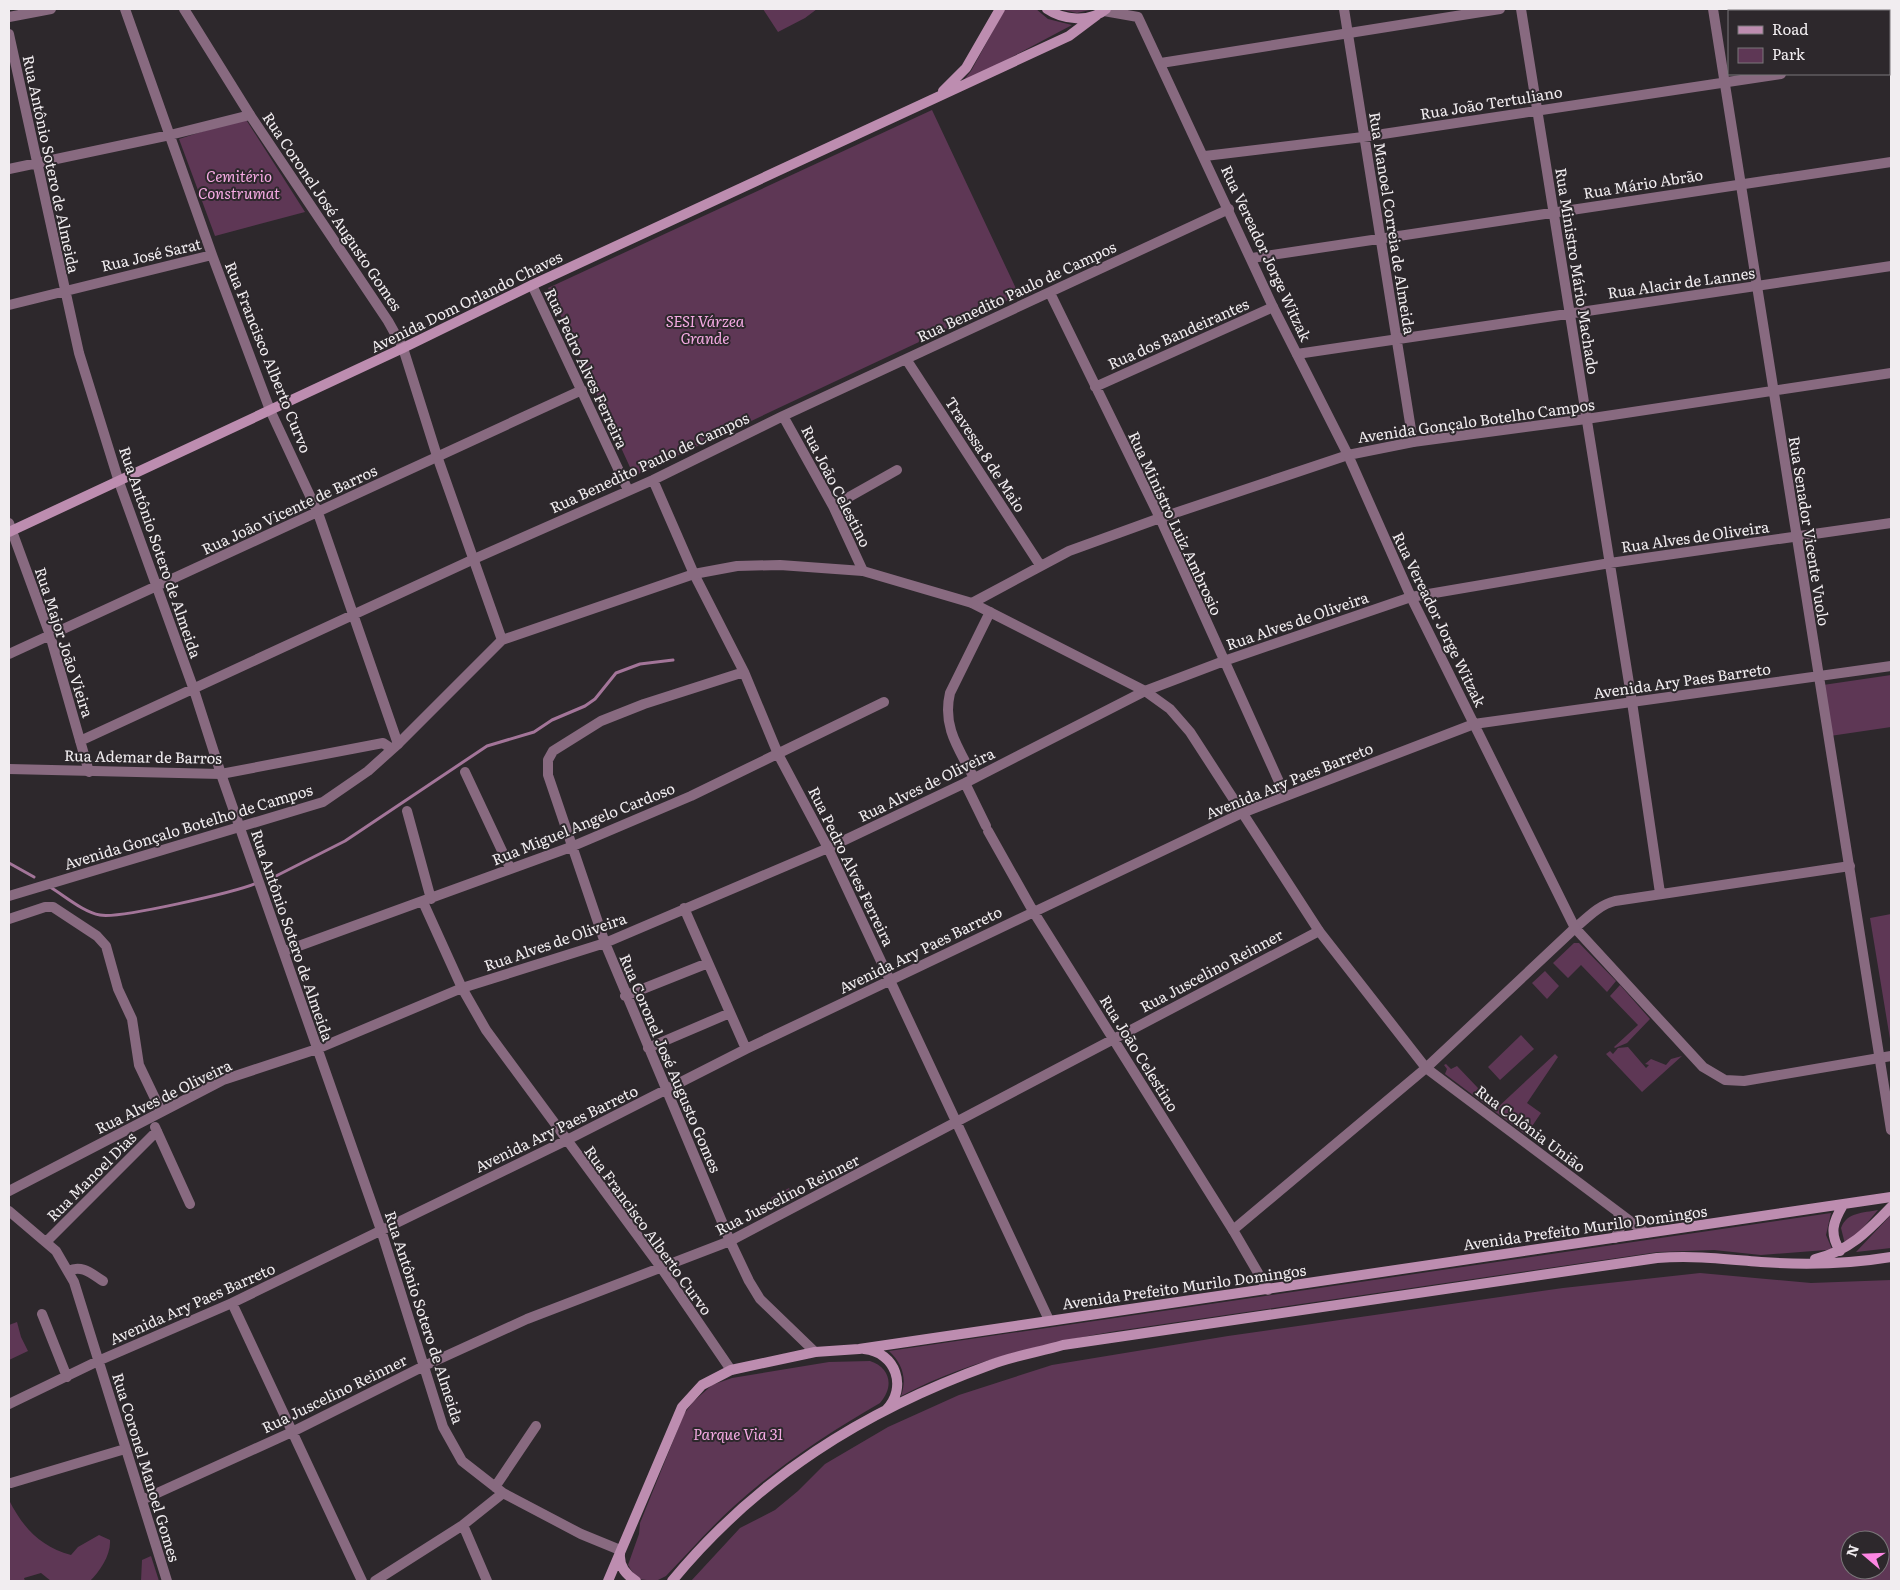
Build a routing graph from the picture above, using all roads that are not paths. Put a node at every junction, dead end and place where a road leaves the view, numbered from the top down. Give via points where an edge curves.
1 (51, 9) edge
2 (125, 9) edge
3 (184, 9) edge
4 (1000, 9) edge
5 (1047, 9) edge
6 (1344, 9) edge
7 (1500, 9) edge
8 (1521, 9) edge
9 (1713, 9) edge
10 (1102, 12) edge
11 (1139, 13) edge
12 (9, 17) edge
13 (1348, 32) junction
14 (9, 34) edge
15 (1161, 63) junction
16 (1774, 75) edge
17 (1724, 82) junction
18 (935, 97) junction
19 (1538, 110) junction
20 (250, 115) junction
21 (170, 135) junction
22 (1363, 136) junction
23 (1205, 156) junction
24 (38, 162) junction
25 (1891, 162) edge
26 (9, 169) edge
27 (1740, 183) junction
28 (1229, 209) junction
29 (1554, 212) junction
30 (1380, 237) junction
31 (212, 255) junction
32 (1252, 258) junction
33 (1891, 266) edge
34 (532, 285) junction
35 (1757, 286) junction
36 (63, 290) junction
37 (1050, 293) junction
38 (9, 305) edge
39 (1273, 308) junction
40 (1570, 314) junction
41 (1397, 339) junction
42 (403, 348) junction
43 (1297, 354) junction
44 (906, 359) junction
45 (1891, 373) edge
46 (1095, 387) junction
47 (582, 390) junction
48 (1772, 391) junction
49 (270, 410) junction
50 (783, 416) junction
51 (1586, 419) junction
52 (1413, 442) junction
53 (1348, 455) junction
54 (437, 456) junction
55 (897, 470) dead end
56 (653, 480) junction
57 (119, 482) junction
58 (628, 490) junction
59 (833, 506) junction
60 (318, 513) junction
61 (1160, 518) junction
62 (1891, 523) edge
63 (10, 528) edge
64 (1796, 537) junction
65 (474, 559) junction
66 (1610, 564) junction
67 (1040, 565) junction
68 (863, 571) junction
69 (694, 574) junction
70 (156, 588) junction
71 (1411, 597) junction
72 (972, 602) junction
73 (990, 612) junction
74 (352, 617) junction
75 (50, 635) junction
76 (502, 640) junction
77 (9, 654) edge
78 (1224, 661) junction
79 (1891, 666) edge
80 (744, 672) junction
81 (1818, 676) junction
82 (194, 690) junction
83 (1145, 691) junction
84 (884, 702) dead end
85 (1632, 702) junction
86 (1474, 724) junction
87 (80, 741) junction
88 (395, 746) junction
89 (778, 754) junction
90 (9, 769) edge
91 (89, 772) junction
92 (465, 772) dead end
93 (221, 774) junction
94 (970, 781) junction
95 (1285, 795) junction
96 (407, 811) dead end
97 (1242, 813) junction
98 (241, 828) junction
99 (571, 847) junction
100 (828, 848) junction
101 (1850, 866) junction
102 (510, 868) junction
103 (1660, 893) junction
104 (9, 896) edge
105 (427, 900) junction
106 (684, 908) junction
107 (1033, 911) junction
108 (9, 919) edge
109 (1575, 928) junction
110 (1319, 931) junction
111 (605, 943) junction
112 (284, 951) junction
113 (708, 963) junction
114 (891, 982) junction
115 (462, 988) junction
116 (625, 996) junction
117 (730, 1013) junction
118 (1114, 1038) junction
119 (648, 1048) junction
120 (746, 1049) junction
121 (317, 1050) junction
122 (1891, 1056) edge
123 (1880, 1058) junction
124 (1426, 1068) junction
125 (667, 1089) junction
126 (161, 1111) junction
127 (151, 1118) junction
128 (958, 1122) junction
129 (1891, 1130) edge
130 (157, 1131) junction
131 (565, 1141) junction
132 (9, 1191) edge
133 (1891, 1198) edge
134 (190, 1204) dead end
135 (1844, 1205) junction
136 (1891, 1207) edge
137 (9, 1211) edge
138 (1618, 1212) junction
139 (381, 1230) junction
140 (1233, 1230) junction
141 (1646, 1233) junction
142 (1615, 1238) junction
143 (46, 1242) junction
144 (730, 1242) junction
145 (1840, 1251) junction
146 (1891, 1257) edge
147 (1800, 1263) junction
148 (660, 1266) junction
149 (69, 1271) junction
150 (103, 1281) dead end
151 (1268, 1290) junction
152 (232, 1303) junction
153 (42, 1314) dead end
154 (1049, 1320) junction
155 (859, 1349) junction
156 (815, 1352) junction
157 (98, 1361) junction
158 (424, 1366) junction
159 (731, 1370) junction
160 (67, 1377) junction
161 (9, 1404) edge
162 (883, 1412) junction
163 (536, 1426) dead end
164 (292, 1432) junction
165 (125, 1449) junction
166 (11, 1483) dead end
167 (499, 1490) junction
168 (142, 1500) junction
169 (463, 1525) junction
170 (620, 1550) junction
171 (167, 1581) edge
172 (362, 1581) edge
173 (375, 1581) edge
174 (487, 1581) edge
175 (608, 1581) edge
176 (636, 1581) edge
177 (672, 1581) edge

1 - 12 street
2 - 21 street, Rua Francisco Alberto Curvo
3 - 20 street, Rua Coronel José Augusto Gomes
4 - 18 main road, Avenida Dom Orlando Chaves via 966,68
5 - 10 main road via 1070,18
6 - 13 street, Rua Manoel Correia de Almeida
7 - 13 street
8 - 19 street, Rua Ministro Mário Machado
9 - 17 street, Rua Senador Vicente Vuolo
10 - 11 street, Rua Vereador Jorge Witzak
10 - 18 main road, Avenida Dom Orlando Chaves via 1069,36
11 - 15 street, Rua Vereador Jorge Witzak
13 - 15 street
13 - 22 street, Rua Manoel Correia de Almeida
14 - 24 street, Rua Antônio Sotero de Almeida
15 - 23 street, Rua Vereador Jorge Witzak
16 - 17 street, Rua João Tertuliano
17 - 19 street, Rua João Tertuliano
17 - 27 street, Rua Senador Vicente Vuolo
18 - 34 main road, Avenida Dom Orlando Chaves
19 - 22 street, Rua João Tertuliano
19 - 29 street, Rua Ministro Mário Machado
20 - 21 street
20 - 42 street, Rua Coronel José Augusto Gomes
21 - 24 street
21 - 31 street, Rua Francisco Alberto Curvo
22 - 23 street, Rua João Tertuliano
22 - 30 street, Rua Manoel Correia de Almeida
23 - 28 street, Rua Vereador Jorge Witzak
24 - 26 street
24 - 36 street, Rua Antônio Sotero de Almeida
25 - 27 street, Rua Mário Abrão
27 - 29 street, Rua Mário Abrão
27 - 35 street, Rua Senador Vicente Vuolo
28 - 32 street, Rua Vereador Jorge Witzak
28 - 37 street, Rua Benedito Paulo de Campos
29 - 30 street, Rua Mário Abrão
29 - 40 street, Rua Ministro Mário Machado
30 - 32 street, Rua Mário Abrão
30 - 41 street, Rua Manoel Correia de Almeida
31 - 36 street, Rua José Sarat
31 - 49 street, Rua Francisco Alberto Curvo
32 - 39 street, Rua Vereador Jorge Witzak
33 - 35 street, Rua Alacir de Lannes
34 - 42 main road, Avenida Dom Orlando Chaves
34 - 47 street, Rua Pedro Alves Ferreira
35 - 40 street, Rua Alacir de Lannes
35 - 48 street, Rua Senador Vicente Vuolo
36 - 38 street, Rua José Sarat
36 - 57 street, Rua Antônio Sotero de Almeida via 78,353
37 - 44 street, Rua Benedito Paulo de Campos
37 - 46 street, Rua Ministro Luiz Ambrosio
39 - 43 street, Rua Vereador Jorge Witzak
39 - 46 street, Rua dos Bandeirantes
40 - 41 street, Rua Alacir de Lannes
40 - 51 street, Rua Ministro Mário Machado
41 - 43 street, Rua Alacir de Lannes
41 - 52 street, Rua Manoel Correia de Almeida
42 - 49 main road, Avenida Dom Orlando Chaves
42 - 54 street, Rua Coronel José Augusto Gomes
43 - 53 street, Rua Vereador Jorge Witzak
44 - 50 street, Rua Benedito Paulo de Campos
44 - 67 street, Travessa 8 de Maio
45 - 48 street, Avenida Gonçalo Botelho Campos
46 - 61 street, Rua Ministro Luiz Ambrosio
47 - 54 street, Rua João Vicente de Barros
47 - 58 street, Rua Pedro Alves Ferreira
48 - 51 street, Avenida Gonçalo Botelho Campos
48 - 64 street, Rua Senador Vicente Vuolo
49 - 57 main road, Avenida Dom Orlando Chaves
49 - 60 street, Rua Francisco Alberto Curvo
50 - 56 street, Rua Benedito Paulo de Campos
50 - 59 street, Rua João Celestino
51 - 52 street, Avenida Gonçalo Botelho Campos
51 - 66 street, Rua Ministro Mário Machado
52 - 53 street, Avenida Gonçalo Botelho Campos
53 - 61 street, Avenida Gonçalo Botelho Campos
53 - 71 street, Rua Vereador Jorge Witzak
54 - 60 street, Rua João Vicente de Barros
54 - 65 street, Rua Coronel José Augusto Gomes
55 - 59 street
56 - 58 street, Rua Benedito Paulo de Campos
56 - 69 street, Rua Pedro Alves Ferreira
57 - 63 main road, Avenida Dom Orlando Chaves
57 - 70 street, Rua Antônio Sotero de Almeida
58 - 65 street, Rua Benedito Paulo de Campos
59 - 68 street, Rua João Celestino
60 - 70 street, Rua João Vicente de Barros
60 - 74 street, Rua Francisco Alberto Curvo
61 - 67 street, Avenida Gonçalo Botelho Campos
61 - 78 street, Rua Ministro Luiz Ambrosio
62 - 64 street, Rua Alves de Oliveira
63 - 75 street, Rua Major João Vieira
64 - 66 street, Rua Alves de Oliveira
64 - 81 street, Rua Senador Vicente Vuolo
65 - 74 street, Rua Benedito Paulo de Campos
65 - 76 street, Rua Coronel José Augusto Gomes
66 - 71 street, Rua Alves de Oliveira
66 - 85 street, Rua Ministro Mário Machado
67 - 72 street, Avenida Gonçalo Botelho Campos
68 - 69 street, Avenida Gonçalo Botelho de Campos via 771,565 737,566
68 - 72 street, Avenida Gonçalo Botelho de Campos
69 - 76 street, Avenida Gonçalo Botelho de Campos
69 - 80 street, Rua Pedro Alves Ferreira
70 - 75 street, Rua João Vicente de Barros
70 - 82 street, Rua Antônio Sotero de Almeida
71 - 78 street, Rua Alves de Oliveira
71 - 86 street, Rua Vereador Jorge Witzak
72 - 73 street, Avenida Gonçalo Botelho de Campos
73 - 83 street, Avenida Gonçalo Botelho de Campos
73 - 94 street, Rua João Celestino via 950,693 948,704 952,735
74 - 82 street, Rua Benedito Paulo de Campos
74 - 88 street, Rua Francisco Alberto Curvo
75 - 77 street, Rua João Vicente de Barros
75 - 87 street, Rua Major João Vieira
76 - 88 street, Avenida Gonçalo Botelho de Campos
78 - 83 street, Rua Alves de Oliveira
78 - 95 street, Rua Ministro Luiz Ambrosio
79 - 81 street, Avenida Ary Paes Barreto
80 - 89 street, Rua Pedro Alves Ferreira
80 - 99 street, Rua Coronel José Augusto Gomes via 601,721 553,751 548,760 548,774
81 - 85 street, Avenida Ary Paes Barreto
81 - 101 street, Rua Senador Vicente Vuolo
82 - 87 street, Rua Benedito Paulo de Campos
82 - 93 street, Rua Antônio Sotero de Almeida
83 - 94 street, Rua Alves de Oliveira
83 - 97 street, Avenida Gonçalo Botelho de Campos via 1170,709 1190,732
84 - 89 street, Rua Miguel Angelo Cardoso
85 - 86 street, Avenida Ary Paes Barreto
85 - 103 street, Rua Ministro Mário Machado
86 - 95 street, Avenida Ary Paes Barreto
86 - 109 street, Rua Vereador Jorge Witzak
87 - 91 street, Rua Major João Vieira
88 - 93 street, Rua Ademar de Barros via 383,743
88 - 98 street, Avenida Gonçalo Botelho de Campos via 368,771 322,802
89 - 99 street, Rua Miguel Angelo Cardoso via 691,796
89 - 100 street, Rua Pedro Alves Ferreira
90 - 91 street, Rua Ademar de Barros
91 - 93 street, Rua Ademar de Barros
92 - 102 street
93 - 98 street, Rua Antônio Sotero de Almeida
94 - 100 street, Rua Alves de Oliveira
94 - 107 street, Rua João Celestino via 987,829
95 - 97 street, Avenida Ary Paes Barreto
96 - 105 street, Rua Francisco Alberto Curvo
97 - 107 street, Avenida Ary Paes Barreto
97 - 110 street, Avenida Gonçalo Botelho de Campos
98 - 104 street, Avenida Gonçalo Botelho de Campos
98 - 112 street, Rua Antônio Sotero de Almeida
99 - 102 street, Rua Miguel Angelo Cardoso
99 - 111 street, Rua Coronel José Augusto Gomes
100 - 106 street, Rua Alves de Oliveira
100 - 114 street, Rua Pedro Alves Ferreira
101 - 103 street
101 - 123 street, Rua Senador Vicente Vuolo
102 - 105 street, Rua Miguel Angelo Cardoso
103 - 109 street via 1606,903
105 - 112 street, Rua Miguel Angelo Cardoso
105 - 115 street, Rua Francisco Alberto Curvo
106 - 111 street, Rua Alves de Oliveira
106 - 113 street
107 - 114 street, Avenida Ary Paes Barreto
107 - 118 street, Rua João Celestino
108 - 126 street via 53,907 103,942 118,989 132,1019 138,1065
109 - 123 street, Rua Vereador Jorge Witzak via 1703,1067 1725,1080 1744,1081
109 - 124 street
110 - 118 street, Rua Juscelino Reinner
110 - 124 street, Avenida Gonçalo Botelho de Campos
111 - 115 street, Rua Alves de Oliveira
111 - 116 street, Rua Coronel José Augusto Gomes
112 - 121 street, Rua Antônio Sotero de Almeida
113 - 116 street
113 - 117 street
114 - 120 street, Avenida Ary Paes Barreto
114 - 128 street, Rua Pedro Alves Ferreira
115 - 121 street, Rua Alves de Oliveira
115 - 131 street, Rua Francisco Alberto Curvo via 486,1030
116 - 119 street, Rua Coronel José Augusto Gomes
117 - 119 street
117 - 120 street
118 - 128 street, Rua Juscelino Reinner
118 - 140 street, Rua João Celestino
119 - 125 street, Rua Coronel José Augusto Gomes
120 - 125 street, Avenida Ary Paes Barreto
121 - 126 street, Rua Alves de Oliveira via 223,1080
121 - 139 street, Rua Antônio Sotero de Almeida
122 - 123 street, Rua Vereador Jorge Witzak
123 - 129 street, Rua Senador Vicente Vuolo
124 - 138 street, Rua Colônia União
124 - 140 street
125 - 131 street, Avenida Ary Paes Barreto
125 - 144 street, Rua Coronel José Augusto Gomes
126 - 127 street, Rua Alves de Oliveira
127 - 130 street
127 - 132 street, Rua Alves de Oliveira
128 - 144 street, Rua Juscelino Reinner
128 - 154 street, Rua Pedro Alves Ferreira
130 - 134 street
130 - 143 street, Rua Manoel Dias
131 - 139 street, Avenida Ary Paes Barreto
131 - 148 street, Rua Francisco Alberto Curvo
133 - 135 main road, Avenida Prefeito Murilo Domingos
135 - 141 main road, Avenida Prefeito Murilo Domingos
135 - 145 main road via 1833,1224 1832,1234
136 - 145 main road via 1860,1238
137 - 143 street, Rua Coronel Manoel Gomes
138 - 141 street, Rua Colônia União
138 - 142 street via 1622,1224
139 - 152 street, Avenida Ary Paes Barreto
139 - 158 street, Rua Antônio Sotero de Almeida
140 - 151 street, Rua João Celestino
141 - 142 main road, Avenida Prefeito Murilo Domingos
142 - 151 main road, Avenida Prefeito Murilo Domingos
143 - 149 street, Rua Coronel Manoel Gomes
144 - 148 street, Rua Juscelino Reinner
144 - 156 street, Rua Coronel José Augusto Gomes via 760,1299
145 - 147 main road
146 - 147 main road via 1838,1263
147 - 162 main road via 1718,1257 1657,1258 1063,1345 991,1364
148 - 158 street, Rua Juscelino Reinner via 527,1319
148 - 159 street, Rua Francisco Alberto Curvo
149 - 150 street via 82,1268
149 - 157 street, Rua Coronel Manoel Gomes
151 - 154 main road, Avenida Prefeito Murilo Domingos
152 - 157 street, Avenida Ary Paes Barreto
152 - 164 street
153 - 160 street
154 - 155 main road, Avenida Prefeito Murilo Domingos
155 - 156 main road, Avenida Prefeito Murilo Domingos
155 - 162 main road via 883,1355 896,1372 896,1393
156 - 159 main road, Avenida Prefeito Murilo Domingos
157 - 160 street, Avenida Ary Paes Barreto
157 - 165 street, Rua Coronel Manoel Gomes
158 - 164 street, Rua Juscelino Reinner
158 - 167 street, Rua Antônio Sotero de Almeida via 443,1427 462,1461
159 - 170 main road, Avenida Prefeito Murilo Domingos via 702,1385 682,1407
160 - 161 street, Avenida Ary Paes Barreto
162 - 177 main road via 833,1439 763,1488 726,1522
163 - 167 street
164 - 168 street, Rua Juscelino Reinner
164 - 172 street
165 - 166 street
165 - 168 street, Rua Coronel Manoel Gomes
167 - 169 street
167 - 170 street, Rua Antônio Sotero de Almeida via 581,1534
168 - 171 street, Rua Coronel Manoel Gomes
169 - 173 street
169 - 174 street
170 - 175 main road, Avenida Prefeito Murilo Domingos
170 - 176 main road via 622,1566

